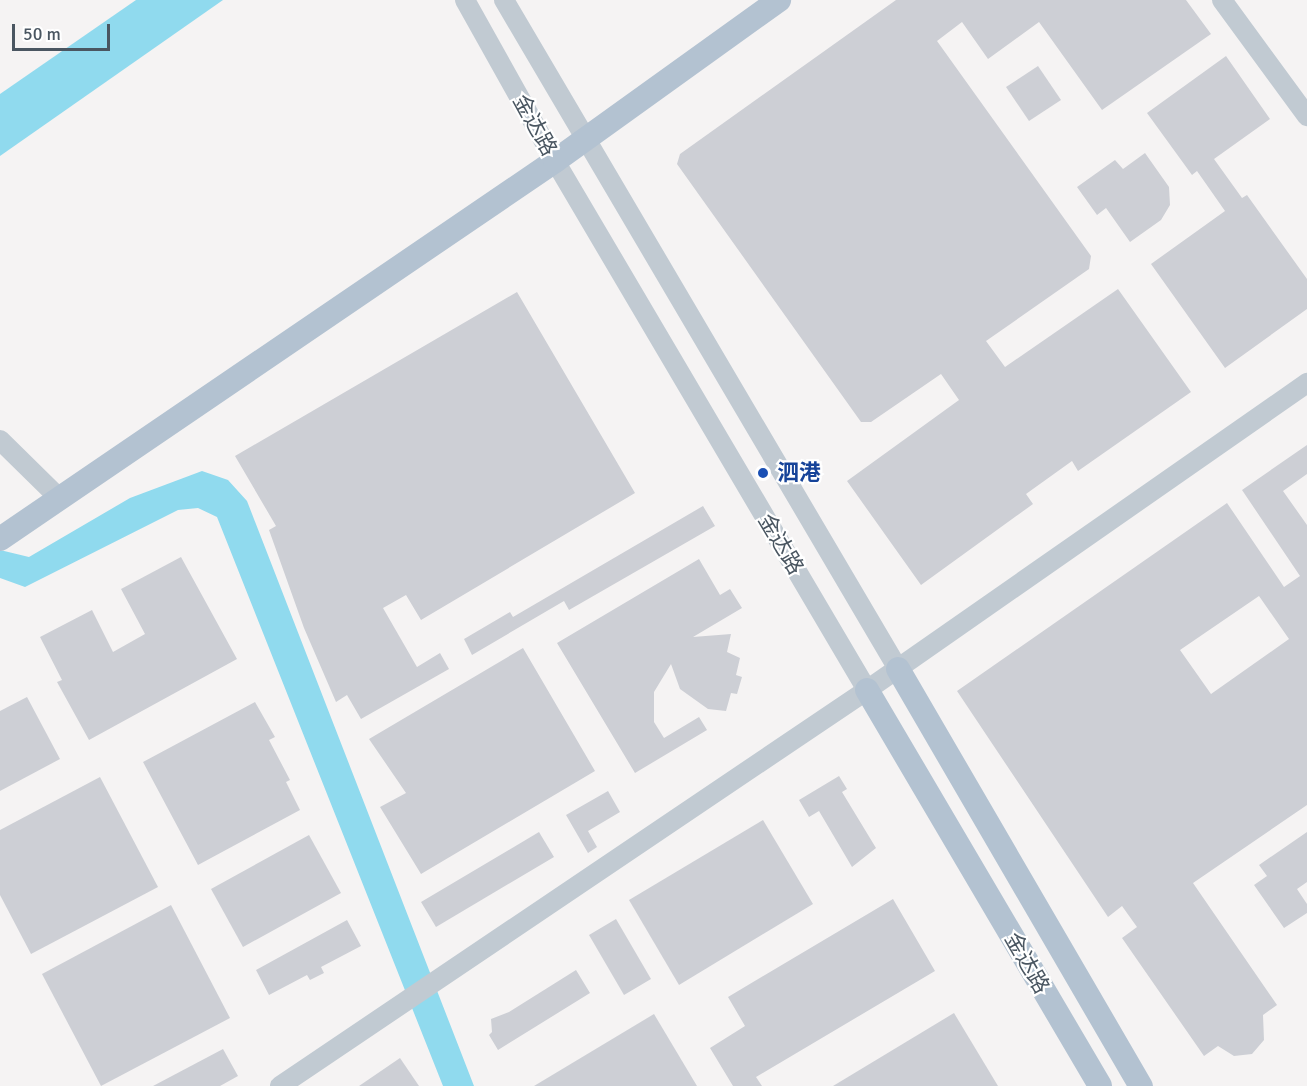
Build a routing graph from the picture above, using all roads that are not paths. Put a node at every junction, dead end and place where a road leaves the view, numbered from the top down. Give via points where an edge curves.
1 (465, 0) edge
2 (504, 0) edge
3 (779, 0) edge
4 (1222, 0) edge
5 (1307, 116) edge
6 (585, 140) junction
7 (555, 161) junction
8 (1307, 383) edge
9 (0, 440) edge
10 (59, 498) junction
11 (0, 539) edge
12 (898, 669) junction
13 (867, 690) junction
14 (280, 1086) edge
15 (1100, 1086) edge
16 (1141, 1086) edge

1 - 7 street, 金达路
2 - 6 street, 金达路
3 - 6 main road
4 - 5 street
6 - 7 main road
6 - 12 street, 金达路
7 - 10 main road
7 - 13 street, 金达路
8 - 12 street
9 - 10 street
10 - 11 main road
12 - 13 street
12 - 16 main road, 金达路
13 - 14 street
13 - 15 main road, 金达路

